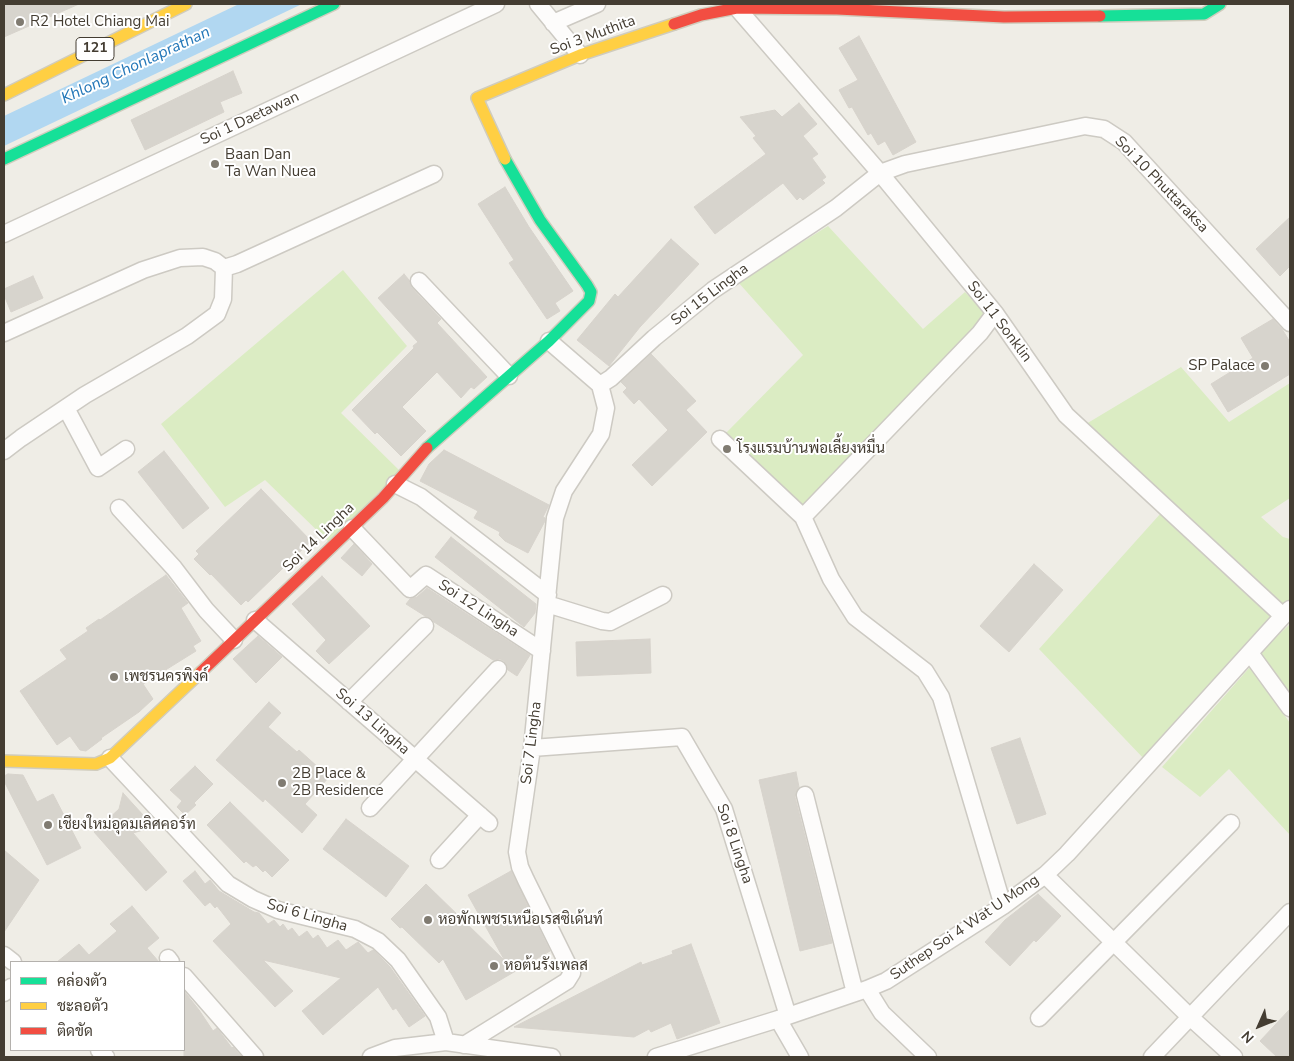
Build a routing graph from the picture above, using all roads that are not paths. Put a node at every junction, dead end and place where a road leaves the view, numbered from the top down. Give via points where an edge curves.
1 (186, 4) edge
2 (334, 4) edge
3 (496, 4) edge
4 (538, 4) edge
5 (597, 4) edge
6 (1220, 4) edge
7 (737, 8) junction
8 (553, 23) junction
9 (580, 55) junction
10 (4, 95) edge
11 (4, 159) edge
12 (880, 173) junction
13 (434, 174) dead end
14 (4, 234) edge
15 (224, 268) junction
16 (419, 281) dead end
17 (995, 313) junction
18 (1290, 322) edge
19 (4, 333) edge
20 (549, 341) junction
21 (509, 376) junction
22 (600, 385) junction
23 (66, 408) junction
24 (720, 439) dead end
25 (126, 449) dead end
26 (4, 451) edge
27 (395, 484) junction
28 (119, 508) dead end
29 (803, 517) junction
30 (352, 528) junction
31 (663, 595) dead end
32 (547, 600) junction
33 (1286, 612) edge
34 (255, 620) junction
35 (425, 626) dead end
36 (234, 640) junction
37 (542, 651) junction
38 (1250, 653) junction
39 (498, 669) dead end
40 (350, 702) junction
41 (1290, 708) edge
42 (532, 748) junction
43 (110, 758) junction
44 (415, 759) junction
45 (4, 761) edge
46 (805, 796) dead end
47 (370, 808) dead end
48 (1231, 823) dead end
49 (439, 860) dead end
50 (1045, 875) junction
51 (1003, 906) junction
52 (1290, 912) edge
53 (1114, 942) junction
54 (185, 977) edge
55 (861, 991) junction
56 (1190, 1017) junction
57 (783, 1018) junction
58 (1039, 1018) dead end
59 (446, 1042) junction
60 (464, 1045) junction
61 (255, 1057) edge
62 (371, 1057) edge
63 (544, 1057) edge
64 (656, 1057) edge
65 (800, 1057) edge
66 (928, 1057) edge
67 (1152, 1057) edge
68 (1234, 1057) edge

1 - 10 street, 121
2 - 11 street
3 - 14 street, Soi 1 Daetawan
4 - 8 street
5 - 8 street
6 - 7 street, Soi 3 Muthita via 1204,14 1004,17
7 - 9 street, Soi 3 Muthita via 701,14
7 - 12 street, Soi 11 Sonklin
8 - 9 street
9 - 20 street, Soi 3 Muthita via 477,98 509,168 540,220 591,292 589,302
12 - 17 street, Soi 11 Sonklin
12 - 18 street, Soi 10 Phuttaraksa via 905,164 1085,126 1104,129 1124,142
12 - 22 street, Soi 15 Lingha via 836,208 713,290
13 - 15 street
15 - 19 street via 203,257 180,258 143,270
15 - 23 street via 223,299 217,314 187,336
16 - 21 street
17 - 29 street via 980,333
17 - 33 street, Soi 11 Sonklin via 1066,416
20 - 21 street, Soi 14 Lingha
20 - 22 street
21 - 27 street, Soi 14 Lingha via 424,450
22 - 32 street, Soi 7 Lingha via 606,408 601,434 564,491 555,518
23 - 25 street via 98,468
23 - 26 street
24 - 29 street
27 - 30 street, Soi 14 Lingha
27 - 32 street via 420,497
28 - 36 street
29 - 51 street via 831,579 855,617 925,671 941,698
30 - 34 street, Soi 14 Lingha
30 - 37 street, Soi 12 Lingha via 410,588 426,575
31 - 32 street via 610,622
32 - 37 street, Soi 7 Lingha
33 - 38 street, Suthep Soi 4 Wat U Mong
34 - 36 street, Soi 14 Lingha
34 - 40 street, Soi 13 Lingha
35 - 40 street
36 - 43 street, Soi 14 Lingha
37 - 42 street, Soi 7 Lingha
38 - 41 street
38 - 50 street, Suthep Soi 4 Wat U Mong
39 - 44 street
40 - 44 street, Soi 13 Lingha
42 - 57 street, Soi 8 Lingha via 682,737 724,809
42 - 60 street, Soi 7 Lingha via 517,852 520,867 572,973 567,981
43 - 45 street via 96,764
43 - 59 street, Soi 6 Lingha via 228,884 278,910 355,929 378,941 398,960 438,1017
44 - 47 street
44 - 49 street, Soi 13 Lingha via 485,819
46 - 55 street
48 - 53 street
50 - 51 street, Suthep Soi 4 Wat U Mong
50 - 53 street
51 - 55 street, Suthep Soi 4 Wat U Mong via 886,981
52 - 56 street
53 - 56 street
53 - 58 street
54 - 61 street
55 - 57 street, Suthep Soi 4 Wat U Mong
55 - 66 street
56 - 67 street
56 - 68 street
57 - 64 street, Suthep Soi 4 Wat U Mong
57 - 65 street
59 - 60 street
59 - 62 street via 395,1048
60 - 63 street

